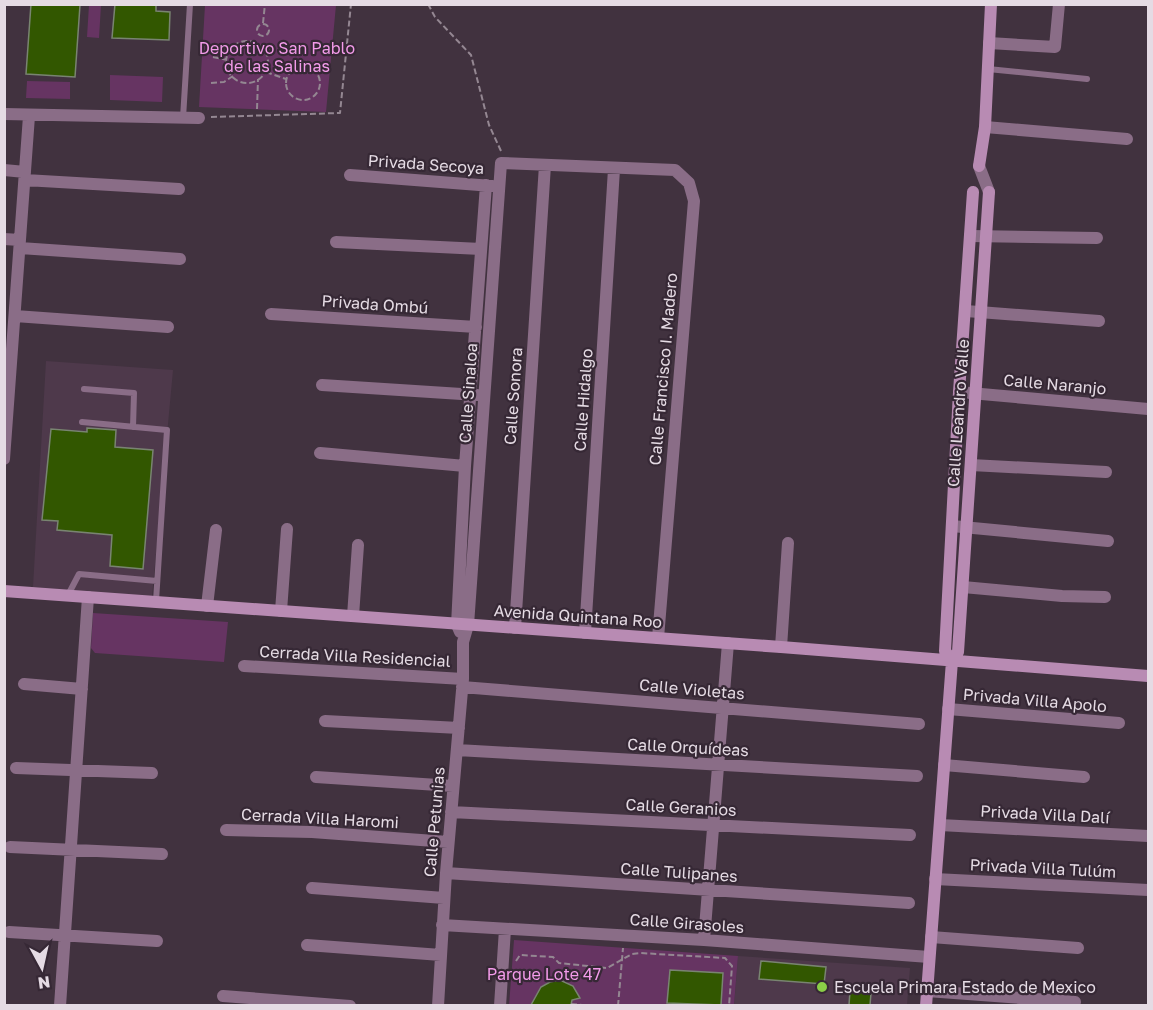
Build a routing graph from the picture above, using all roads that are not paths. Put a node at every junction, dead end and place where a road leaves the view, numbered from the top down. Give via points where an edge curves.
1 (190, 4) edge
2 (991, 4) edge
3 (1059, 4) edge
4 (989, 43) junction
5 (988, 69) junction
6 (1087, 79) dead end
7 (4, 114) edge
8 (29, 116) junction
9 (183, 118) junction
10 (199, 118) road end
11 (985, 127) junction
12 (1127, 139) dead end
13 (501, 163) joint
14 (545, 165) junction
15 (980, 166) junction
16 (614, 169) junction
17 (4, 170) edge
18 (350, 175) dead end
19 (25, 176) junction
20 (486, 185) junction
21 (499, 186) junction
22 (179, 189) dead end
23 (970, 236) junction
24 (987, 237) junction
25 (1097, 238) dead end
26 (4, 239) edge
27 (336, 242) dead end
28 (20, 244) junction
29 (481, 249) junction
30 (180, 259) dead end
31 (12, 310) edge
32 (966, 311) junction
33 (981, 313) junction
34 (271, 314) dead end
35 (1099, 321) dead end
36 (168, 327) dead end
37 (476, 327) junction
38 (7, 381) edge
39 (322, 385) dead end
40 (84, 389) dead end
41 (959, 392) junction
42 (471, 394) junction
43 (976, 394) junction
44 (484, 395) junction
45 (1149, 408) edge
46 (82, 422) dead end
47 (133, 427) junction
48 (5, 451) edge
49 (320, 453) dead end
50 (970, 465) junction
51 (465, 466) junction
52 (1106, 472) dead end
53 (952, 526) junction
54 (967, 527) junction
55 (287, 529) dead end
56 (216, 530) dead end
57 (1108, 541) dead end
58 (788, 543) dead end
59 (358, 545) dead end
60 (157, 581) junction
61 (963, 587) junction
62 (4, 591) edge
63 (68, 596) junction
64 (88, 597) junction
65 (1106, 597) dead end
66 (156, 602) junction
67 (207, 606) junction
68 (281, 611) junction
69 (353, 616) junction
70 (463, 625) junction
71 (514, 628) junction
72 (585, 633) junction
73 (658, 638) junction
74 (728, 644) junction
75 (781, 647) junction
76 (952, 661) junction
77 (244, 666) dead end
78 (1149, 676) edge
79 (463, 683) junction
80 (24, 684) dead end
81 (82, 689) junction
82 (723, 708) junction
83 (948, 709) junction
84 (326, 720) dead end
85 (1119, 723) dead end
86 (919, 724) dead end
87 (459, 728) junction
88 (457, 750) junction
89 (718, 765) junction
90 (944, 765) junction
91 (16, 768) dead end
92 (76, 770) junction
93 (152, 773) dead end
94 (315, 777) dead end
95 (917, 777) dead end
96 (1084, 777) dead end
97 (453, 786) junction
98 (451, 812) junction
99 (713, 825) junction
100 (940, 825) junction
101 (226, 830) dead end
102 (910, 835) dead end
103 (1149, 836) edge
104 (448, 842) junction
105 (10, 847) dead end
106 (71, 850) junction
107 (162, 854) dead end
108 (446, 873) junction
109 (936, 879) junction
110 (312, 888) dead end
111 (708, 890) junction
112 (1149, 890) edge
113 (444, 898) junction
114 (909, 903) dead end
115 (442, 925) junction
116 (505, 929) junction
117 (9, 932) dead end
118 (65, 935) junction
119 (931, 937) junction
120 (704, 940) junction
121 (157, 941) dead end
122 (307, 945) dead end
123 (1078, 948) dead end
124 (441, 955) junction
125 (929, 957) junction
126 (927, 991) junction
127 (223, 996) dead end
128 (1075, 1002) dead end
129 (60, 1005) edge
130 (350, 1005) edge
131 (438, 1005) edge
132 (500, 1005) edge
133 (926, 1005) edge

1 - 9 lane
2 - 4 street, Calle Leandro Valle
3 - 4 street via 1054,47
4 - 5 street, Calle Leandro Valle
5 - 6 lane
5 - 11 street, Calle Leandro Valle
7 - 8 street
8 - 9 street
8 - 19 street
9 - 10 street
11 - 12 street
11 - 15 street, Calle Leandro Valle
13 - 14 street, Calle Francisco I. Madero
13 - 21 street, Calle Sinaloa
14 - 16 street, Calle Francisco I. Madero
14 - 71 street, Calle Sonora
15 - 23 street, Calle Leandro Valle
15 - 24 street, Calle Leandro Valle via 989,192
16 - 72 street, Calle Hidalgo
16 - 73 street, Calle Francisco I. Madero via 675,170 689,183 694,201
17 - 19 street
18 - 20 street, Privada Secoya
19 - 22 street
19 - 28 street
20 - 21 street, Privada Secoya
20 - 29 street, Calle Sinaloa
21 - 44 street, Calle Sinaloa
23 - 24 street
23 - 32 street, Calle Leandro Valle
24 - 25 street
24 - 33 street, Calle Leandro Valle
26 - 28 street
27 - 29 street
28 - 30 street
28 - 31 street
29 - 37 street, Calle Sinaloa
31 - 36 street
31 - 38 street
32 - 33 street
32 - 41 street, Calle Leandro Valle
33 - 35 street
33 - 43 street, Calle Leandro Valle
34 - 37 street, Privada Ombú
37 - 42 street, Calle Sinaloa
38 - 48 street
39 - 42 street
40 - 47 lane via 134,393
41 - 43 street, Calle Naranjo
41 - 53 street, Calle Leandro Valle
42 - 44 street
42 - 51 street, Calle Sinaloa
43 - 45 street, Calle Naranjo
43 - 50 street, Calle Leandro Valle
44 - 70 street, Calle Sinaloa
46 - 47 lane
47 - 60 lane via 167,430
49 - 51 street
50 - 52 street
50 - 54 street, Calle Leandro Valle
51 - 70 street, Calle Sinaloa
53 - 54 street
53 - 76 street, Calle Leandro Valle via 945,651
54 - 57 street
54 - 61 street, Calle Leandro Valle
55 - 68 street
56 - 67 street
58 - 75 street
59 - 69 street
60 - 63 lane via 79,574
60 - 66 lane
61 - 65 street
61 - 76 street, Calle Leandro Valle via 958,652
62 - 63 street, Avenida Quintana Roo
63 - 64 street, Avenida Quintana Roo
64 - 66 street, Avenida Quintana Roo
64 - 81 street
66 - 67 street, Avenida Quintana Roo
67 - 68 street, Avenida Quintana Roo
68 - 69 street, Avenida Quintana Roo
69 - 70 street, Avenida Quintana Roo
70 - 71 street, Avenida Quintana Roo
70 - 79 street, Calle Petunias
71 - 72 street, Avenida Quintana Roo
72 - 73 street, Avenida Quintana Roo
73 - 74 street, Avenida Quintana Roo
74 - 75 street, Avenida Quintana Roo
74 - 82 street
75 - 76 street, Avenida Quintana Roo
76 - 78 street, Avenida Quintana Roo
76 - 83 street, Calle Leandro Valle
77 - 79 street, Cerrada Villa Residencial
79 - 82 street, Calle Violetas
79 - 87 street, Calle Petunias
80 - 81 street
81 - 92 street
82 - 86 street, Calle Violetas
82 - 89 street
83 - 85 street, Privada Villa Apolo
83 - 90 street, Calle Leandro Valle
84 - 87 street
87 - 88 street, Calle Petunias
88 - 89 street, Calle Orquídeas
88 - 97 street, Calle Petunias
89 - 95 street, Calle Orquídeas
89 - 99 street
90 - 96 street
90 - 100 street, Calle Leandro Valle
91 - 92 street
92 - 93 street
92 - 106 street
94 - 97 street
97 - 98 street, Calle Petunias
98 - 99 street, Calle Geranios
98 - 104 street, Calle Petunias
99 - 102 street, Calle Geranios
99 - 111 street
100 - 103 street, Privada Villa Dalí
100 - 109 street, Calle Leandro Valle
101 - 104 street, Cerrada Villa Haromi
104 - 108 street, Calle Petunias
105 - 106 street
106 - 107 street
106 - 118 street
108 - 111 street, Calle Tulipanes
108 - 113 street, Calle Petunias
109 - 112 street, Privada Villa Tulúm
109 - 119 street, Calle Leandro Valle
110 - 113 street
111 - 114 street, Calle Tulipanes
111 - 120 street
113 - 115 street, Calle Petunias
115 - 116 street, Calle Girasoles
115 - 124 street, Calle Petunias
116 - 120 street, Calle Girasoles
116 - 132 street
117 - 118 street
118 - 121 street
118 - 129 street
119 - 123 street
119 - 125 street, Calle Leandro Valle
120 - 125 street, Calle Girasoles
122 - 124 street
124 - 131 street, Calle Petunias
125 - 126 street, Calle Leandro Valle
126 - 128 street
126 - 133 street, Calle Leandro Valle
127 - 130 street

